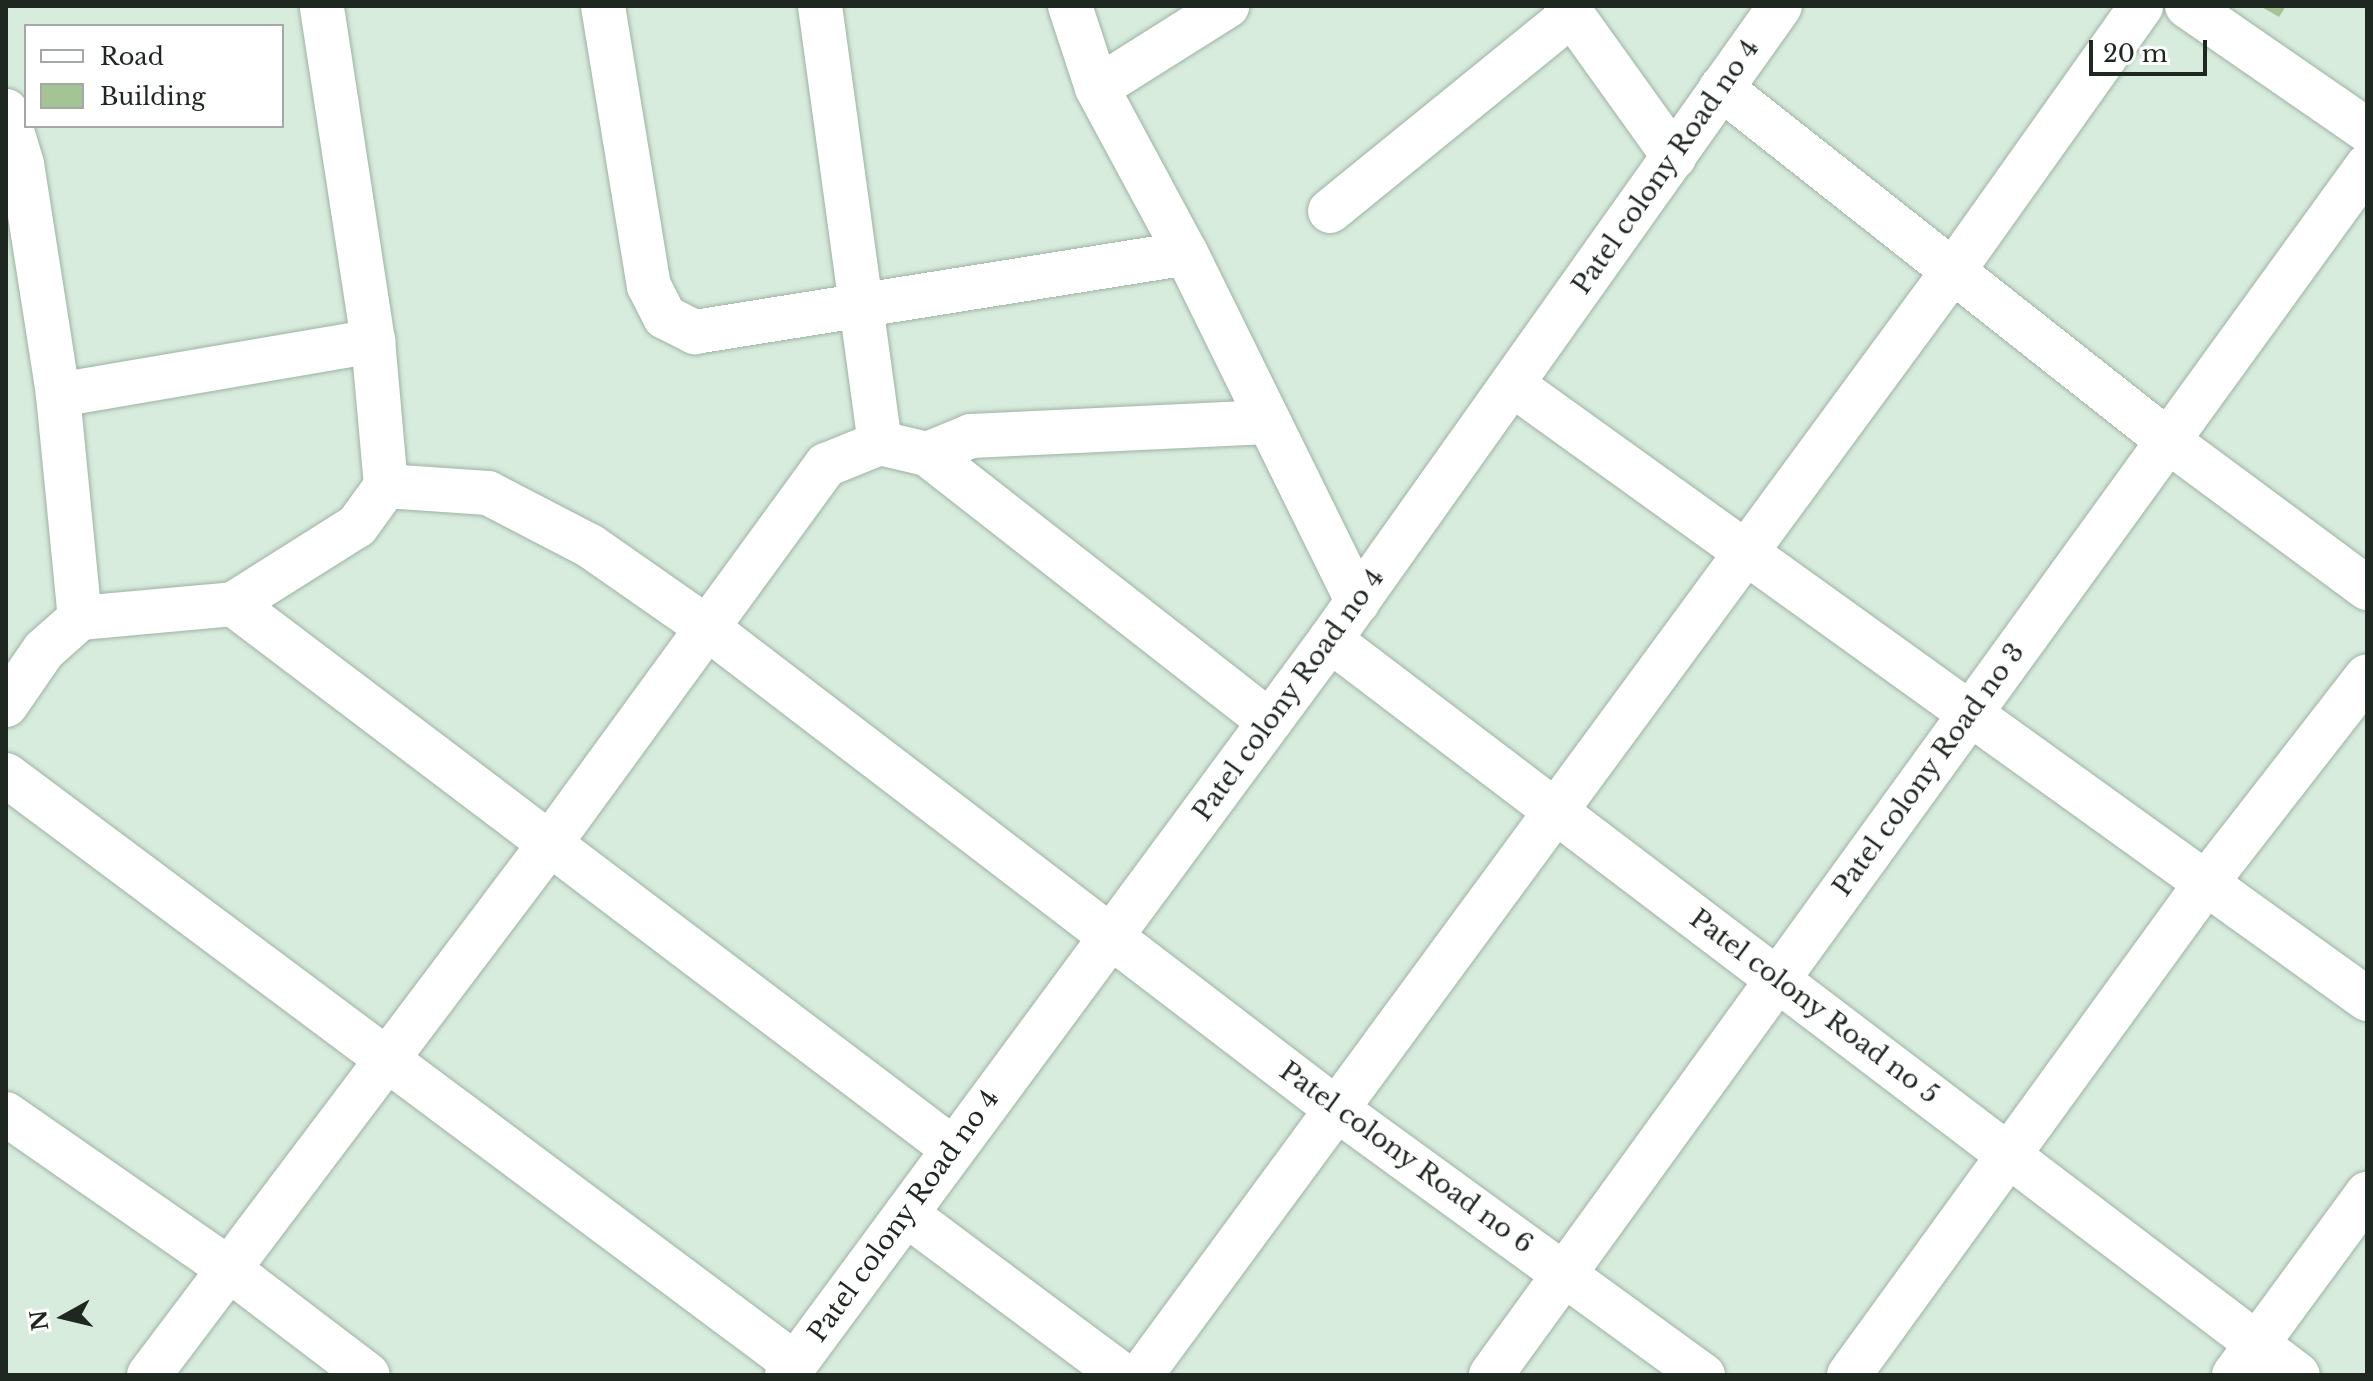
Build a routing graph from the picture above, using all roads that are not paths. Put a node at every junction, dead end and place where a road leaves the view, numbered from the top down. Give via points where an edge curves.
1 (322, 6) edge
2 (603, 6) edge
3 (820, 6) edge
4 (1070, 6) edge
5 (1780, 6) edge
6 (2141, 6) edge
7 (2187, 6) edge
8 (1218, 9) edge
9 (1569, 10) edge
10 (1097, 88) junction
11 (1721, 88) junction
12 (6, 111) edge
13 (2367, 130) edge
14 (1674, 157) junction
15 (14, 166) edge
16 (2367, 166) edge
17 (1330, 211) dead end
18 (1186, 253) junction
19 (1953, 271) junction
20 (861, 303) junction
21 (373, 341) junction
22 (1513, 385) junction
23 (58, 395) junction
24 (1268, 422) junction
25 (2167, 440) junction
26 (880, 443) junction
27 (927, 454) junction
28 (386, 486) junction
29 (1746, 552) junction
30 (2367, 588) edge
31 (1358, 602) junction
32 (233, 604) junction
33 (80, 618) junction
34 (706, 627) junction
35 (1330, 640) junction
36 (25, 653) edge
37 (2367, 676) edge
38 (6, 705) edge
39 (1970, 714) junction
40 (1270, 722) junction
41 (6, 775) edge
42 (1556, 811) junction
43 (551, 842) junction
44 (2206, 883) junction
45 (1111, 939) junction
46 (1778, 980) junction
47 (2367, 999) edge
48 (387, 1059) junction
49 (1335, 1108) junction
50 (6, 1114) edge
51 (952, 1148) junction
52 (2010, 1156) junction
53 (2367, 1194) edge
54 (906, 1214) junction
55 (226, 1267) junction
56 (1565, 1273) junction
57 (2246, 1359) edge
58 (791, 1370) edge
59 (149, 1375) edge
60 (368, 1375) edge
61 (1122, 1375) edge
62 (1141, 1375) edge
63 (1491, 1375) edge
64 (1703, 1375) edge
65 (1849, 1375) edge
66 (2298, 1375) edge

1 - 21 street
2 - 20 street via 649,286 665,317 695,332
3 - 20 street
4 - 10 street
5 - 11 street, Patel colony Road no 4
6 - 19 street
7 - 13 street
8 - 10 street
9 - 14 street
9 - 17 street
10 - 18 street
11 - 14 street, Patel colony Road no 4
11 - 19 street
12 - 15 street
14 - 22 street, Patel colony Road no 4
15 - 23 street
16 - 25 street, Patel colony Road no 3
18 - 20 street
18 - 24 street
19 - 25 street
19 - 29 street
20 - 26 street
21 - 23 street
21 - 28 street
22 - 29 street
22 - 31 street, Patel colony Road no 4
23 - 33 street
24 - 27 street via 971,436
24 - 31 street
25 - 30 street
25 - 39 street, Patel colony Road no 3
26 - 27 street
26 - 34 street via 826,465
27 - 40 street
28 - 32 street via 357,526
28 - 34 street, Patel colony Road no 6 via 501,498 590,546
29 - 39 street
29 - 42 street
31 - 35 street, Patel colony Road no 4
32 - 33 street
32 - 43 street
33 - 36 street
34 - 43 street
34 - 45 street, Patel colony Road no 6
35 - 40 street, Patel colony Road no 4
35 - 42 street, Patel colony Road no 5
36 - 38 street
37 - 44 street
39 - 44 street
39 - 46 street, Patel colony Road no 3
40 - 45 street, Patel colony Road no 4
41 - 48 street
42 - 46 street, Patel colony Road no 5
42 - 49 street
43 - 48 street
43 - 51 street
44 - 47 street
44 - 52 street
45 - 49 street, Patel colony Road no 6
45 - 51 street, Patel colony Road no 4
46 - 52 street, Patel colony Road no 5
46 - 56 street, Patel colony Road no 3
48 - 55 street
48 - 58 street
49 - 56 street, Patel colony Road no 6
49 - 62 street
50 - 55 street
51 - 54 street, Patel colony Road no 4
52 - 57 street, Patel colony Road no 5
52 - 65 street
53 - 57 street
54 - 58 street, Patel colony Road no 4
54 - 61 street
55 - 59 street
55 - 60 street
56 - 63 street, Patel colony Road no 3
56 - 64 street, Patel colony Road no 6
57 - 66 street, Patel colony Road no 5

